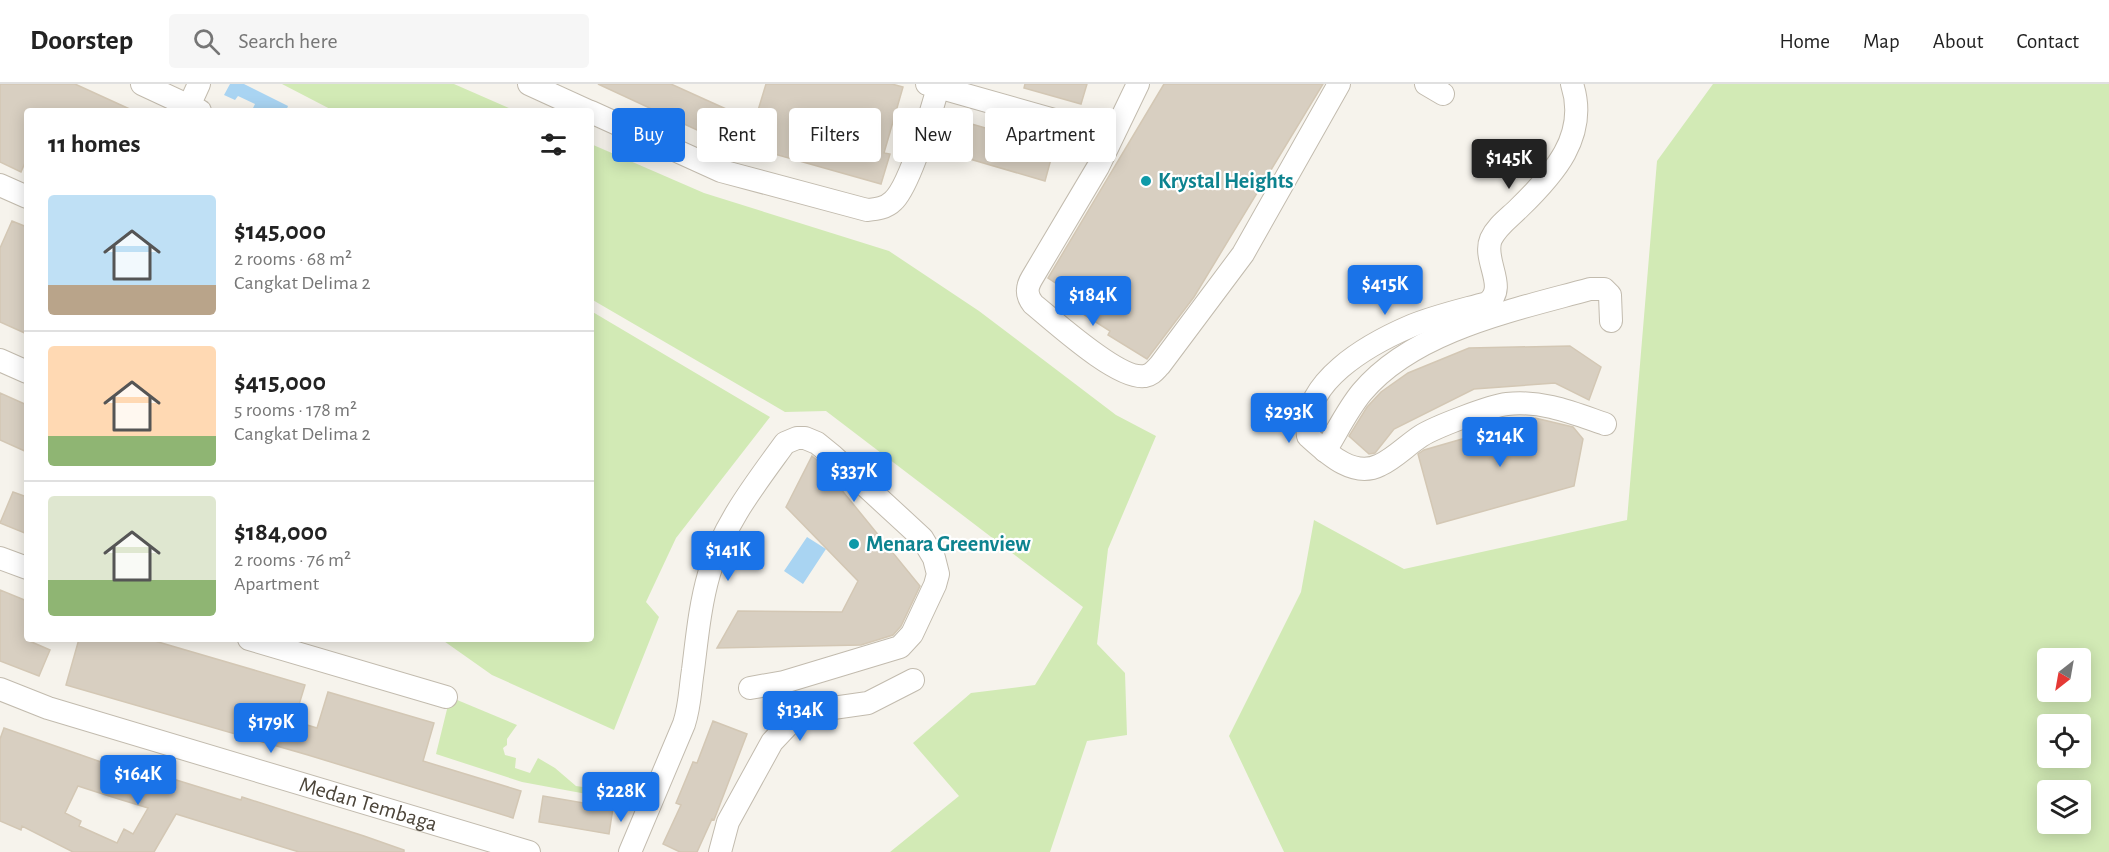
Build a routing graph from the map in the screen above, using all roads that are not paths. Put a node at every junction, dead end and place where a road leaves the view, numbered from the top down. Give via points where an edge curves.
1 (142, 84) edge
2 (199, 84) edge
3 (1138, 84) edge
4 (1339, 84) edge
5 (1572, 84) edge
6 (935, 85) edge
7 (538, 86) edge
8 (194, 108) edge
9 (582, 108) edge
10 (1014, 108) edge
11 (594, 114) edge
12 (0, 185) edge
13 (24, 196) edge
14 (1611, 321) dead end
15 (0, 360) edge
16 (24, 371) edge
17 (1605, 424) dead end
18 (1325, 451) junction
19 (0, 558) edge
20 (24, 567) edge
21 (259, 642) edge
22 (913, 681) dead end
23 (750, 688) dead end
24 (0, 689) edge
25 (446, 697) dead end
26 (529, 852) edge
27 (630, 852) edge
28 (720, 852) edge

1 - 8 street
2 - 8 street
3 - 4 street via 1098,167 1028,285 1028,298 1087,349 1127,374 1144,376 1153,373 1242,254
5 - 18 street via 1572,140 1561,162 1495,231 1489,244 1495,294 1486,303 1413,325 1344,364 1332,375 1320,389 1306,424 1308,436
6 - 10 street
6 - 11 street via 901,192 883,208 867,210 721,171
7 - 9 street
12 - 13 street
14 - 18 street via 1610,295 1604,289 1590,289 1453,330 1392,364 1361,393
15 - 16 street
17 - 18 street via 1546,405 1507,404 1436,428 1377,467 1351,466
19 - 20 street
21 - 25 street
22 - 28 street via 868,703 812,711 789,724 772,742 728,822
23 - 27 street via 784,682 900,647 912,634 937,580 936,563 922,538 833,456 806,438 785,443 718,548 703,602 690,706
24 - 26 street, Medan Tembaga via 58,711

